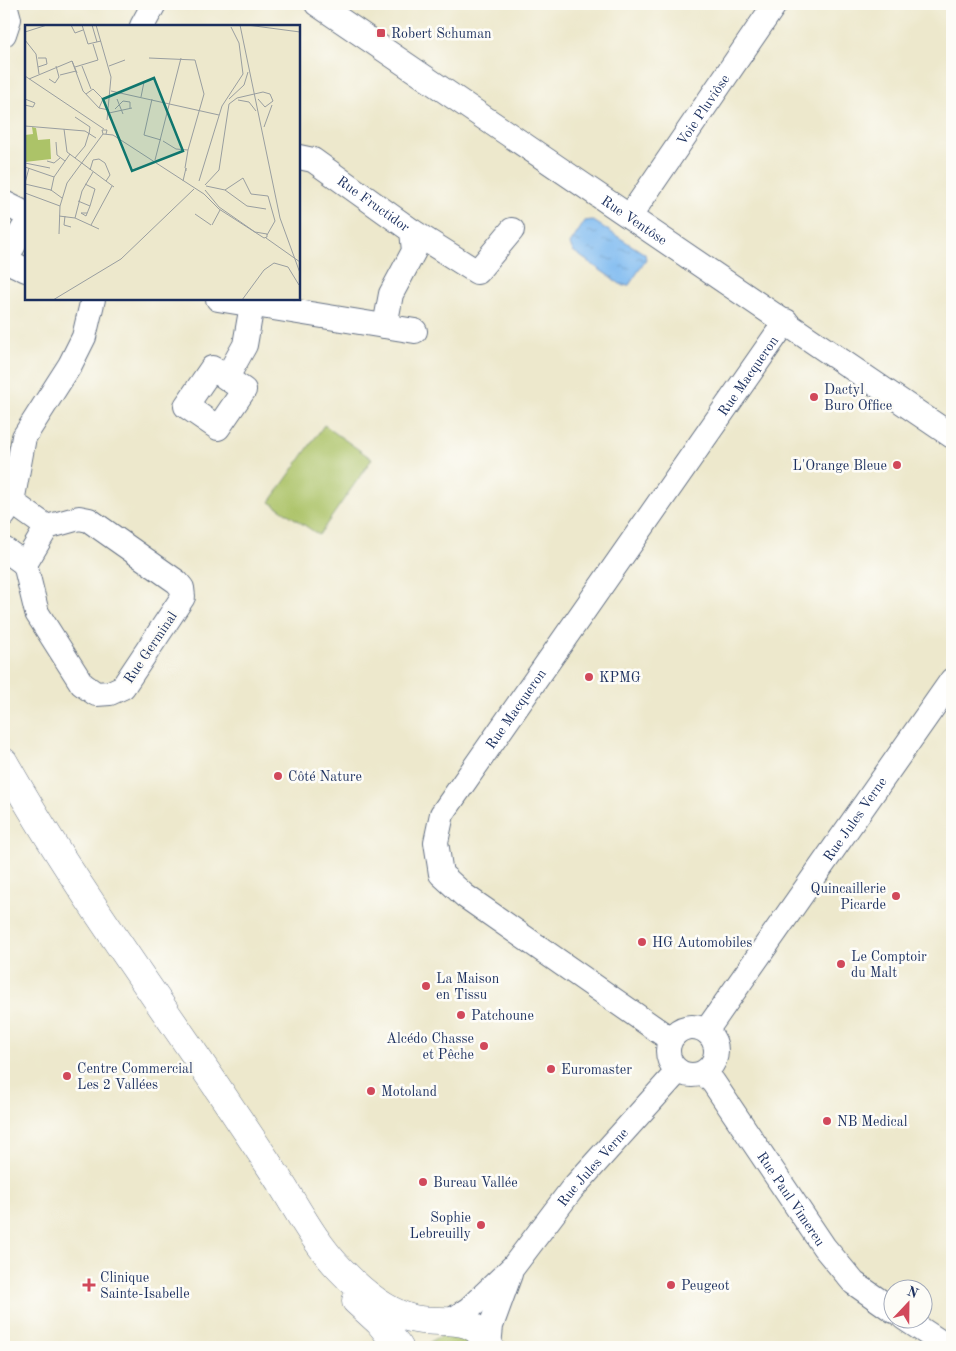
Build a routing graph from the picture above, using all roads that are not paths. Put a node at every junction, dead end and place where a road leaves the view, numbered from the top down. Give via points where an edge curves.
1 (5, 4) edge
2 (154, 4) edge
3 (318, 4) edge
4 (775, 4) edge
5 (143, 25) edge
6 (4, 34) edge
7 (300, 157) edge
8 (4, 203) edge
9 (630, 216) junction
10 (512, 230) dead end
11 (412, 232) junction
12 (17, 243) edge
13 (93, 300) edge
14 (230, 300) edge
15 (253, 302) edge
16 (786, 321) junction
17 (385, 326) junction
18 (415, 331) dead end
19 (226, 378) dead end
20 (952, 436) edge
21 (8, 509) edge
22 (47, 527) junction
23 (4, 549) edge
24 (25, 564) junction
25 (952, 680) edge
26 (4, 762) edge
27 (4, 782) edge
28 (706, 1031) junction
29 (670, 1039) junction
30 (678, 1071) junction
31 (703, 1073) junction
32 (513, 1267) junction
33 (884, 1304) edge
34 (444, 1321) junction
35 (919, 1328) edge
36 (399, 1347) edge
37 (409, 1347) edge
38 (490, 1347) edge
39 (948, 1347) edge

1 - 6 street via 9,19
2 - 5 street
3 - 9 street, Rue Ventôse
4 - 9 street, Voie Pluviôse
7 - 11 street, Rue Fructidor via 312,160
8 - 12 street
9 - 16 street, Rue Ventôse
10 - 11 street via 476,272
11 - 17 street, Rue Fructidor via 414,251 391,294
13 - 21 street via 84,337 70,365 24,437
14 - 15 street
15 - 17 street
15 - 19 street via 245,345
16 - 20 street, Rue Ventôse
16 - 29 street, Rue Macqueron via 442,814 436,842 441,874 465,896
17 - 18 street
21 - 22 street
22 - 24 street
22 - 24 street, Rue Germinal via 79,518 89,520 182,588 183,597 122,687 110,693 96,694 82,684 37,613
23 - 24 street
25 - 28 street, Rue Jules Verne
26 - 34 main road via 56,848 328,1257 385,1306 406,1317
27 - 36 main road via 106,947 304,1247 331,1278 379,1322
28 - 29 street via 683,1028
28 - 31 street via 714,1042 716,1056
29 - 30 street via 668,1056
30 - 31 street via 686,1075
30 - 32 street, Rue Jules Verne via 572,1189
31 - 33 street, Rue Paul Vimereu via 824,1247 854,1282
32 - 34 street, Rue Jules Verne via 469,1309
32 - 38 street, Rue Jules Verne via 491,1326
34 - 37 main road via 421,1331
34 - 38 main road via 466,1324 477,1330
35 - 39 street

